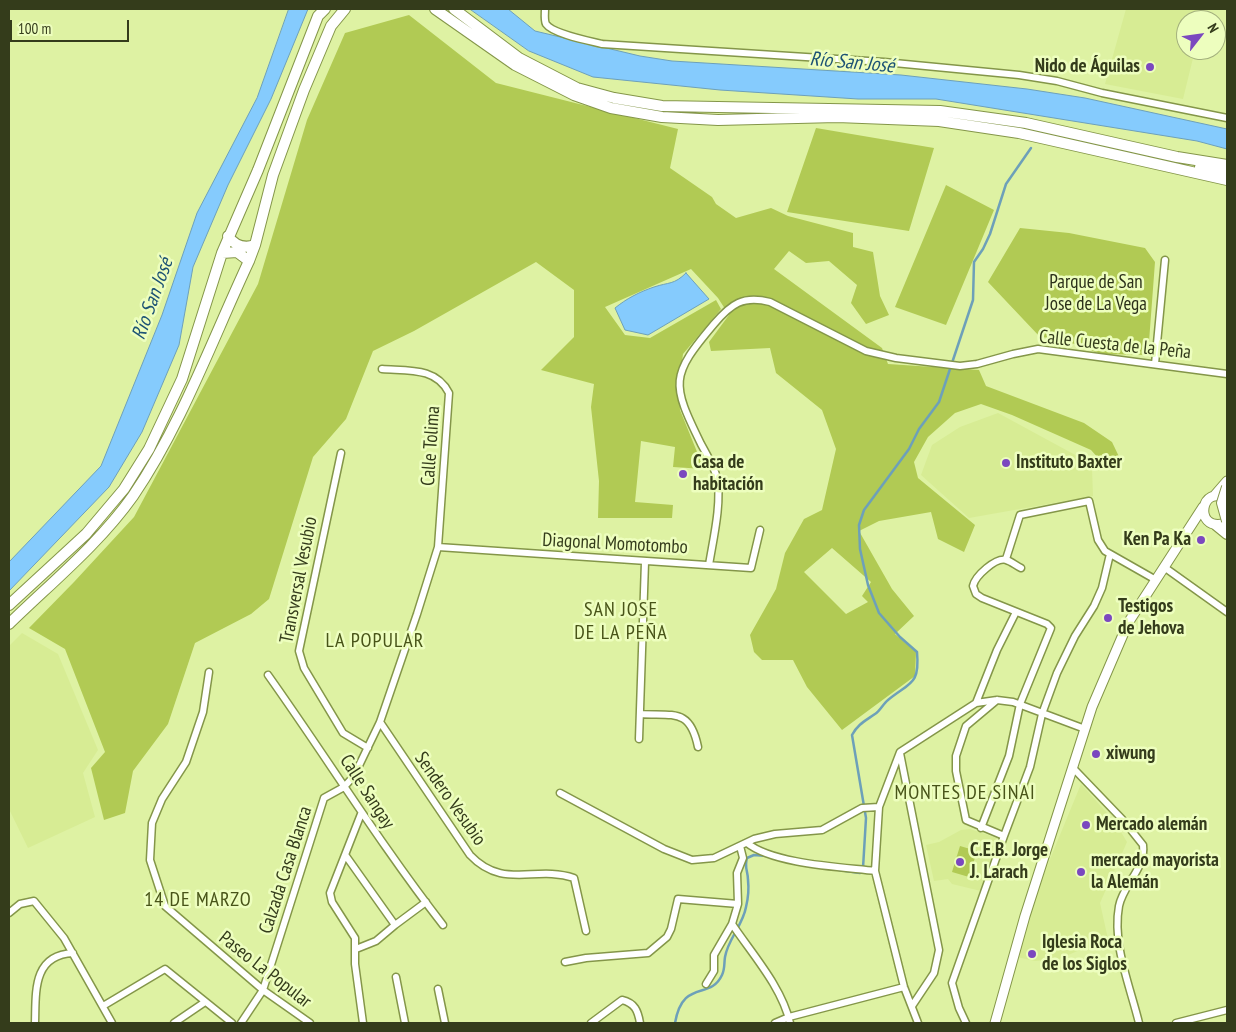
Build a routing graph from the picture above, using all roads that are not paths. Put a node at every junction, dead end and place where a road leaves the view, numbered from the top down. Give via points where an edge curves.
1 (325, 9) edge
2 (345, 9) edge
3 (435, 9) edge
4 (454, 9) edge
5 (545, 9) edge
6 (1227, 118) edge
7 (1177, 157) junction
8 (1227, 164) edge
9 (1176, 168) junction
10 (1203, 168) junction
11 (1227, 172) edge
12 (1227, 180) edge
13 (228, 236) junction
14 (255, 245) junction
15 (222, 253) junction
16 (1165, 260) dead end
17 (248, 261) junction
18 (1155, 364) junction
19 (382, 369) dead end
20 (1227, 374) edge
21 (341, 453) dead end
22 (1227, 481) edge
23 (1227, 487) edge
24 (1214, 496) junction
25 (1227, 499) edge
26 (1203, 507) junction
27 (1227, 521) edge
28 (1215, 525) junction
29 (1191, 528) junction
30 (760, 530) dead end
31 (1227, 534) edge
32 (438, 547) junction
33 (1110, 554) junction
34 (1006, 559) junction
35 (645, 562) junction
36 (709, 565) junction
37 (1164, 567) junction
38 (1021, 568) dead end
39 (1156, 580) junction
40 (9, 606) edge
41 (1016, 612) junction
42 (1227, 612) edge
43 (9, 624) edge
44 (210, 672) dead end
45 (268, 674) dead end
46 (997, 700) junction
47 (976, 703) junction
48 (1020, 704) junction
49 (640, 714) junction
50 (1042, 714) junction
51 (380, 722) junction
52 (1085, 728) junction
53 (639, 739) dead end
54 (698, 747) dead end
55 (368, 748) junction
56 (900, 752) junction
57 (1074, 769) junction
58 (344, 787) junction
59 (560, 793) dead end
60 (878, 807) junction
61 (361, 814) junction
62 (981, 828) junction
63 (1004, 836) junction
64 (744, 845) junction
65 (346, 856) junction
66 (875, 872) junction
67 (426, 902) junction
68 (738, 904) junction
69 (9, 913) edge
70 (732, 924) junction
71 (395, 925) junction
72 (443, 925) dead end
73 (586, 931) dead end
74 (356, 949) junction
75 (73, 953) junction
76 (565, 962) dead end
77 (396, 977) dead end
78 (706, 984) dead end
79 (904, 987) junction
80 (438, 989) dead end
81 (263, 990) junction
82 (206, 1002) junction
83 (103, 1006) junction
84 (912, 1006) junction
85 (1227, 1010) edge
86 (789, 1020) edge
87 (35, 1023) edge
88 (112, 1023) edge
89 (174, 1023) edge
90 (232, 1023) edge
91 (241, 1023) edge
92 (310, 1023) edge
93 (363, 1023) edge
94 (405, 1023) edge
95 (445, 1023) edge
96 (591, 1023) edge
97 (640, 1023) edge
98 (775, 1023) edge
99 (918, 1023) edge
100 (966, 1023) edge
101 (995, 1023) edge
102 (1139, 1023) edge
103 (1176, 1023) edge

1 - 13 main road via 318,16 258,170
2 - 14 main road via 330,26 301,98 272,175
3 - 9 main road via 515,65 574,95 611,108 662,118 837,117 939,121 1019,133
4 - 7 main road via 519,58 577,88 614,98 662,106 940,112 1026,123
5 - 6 street via 545,21 549,27 602,44 884,62 1019,75 1057,80 1102,93
7 - 8 main road
7 - 10 main road
9 - 10 main road
9 - 12 main road
10 - 11 main road
13 - 14 main road via 242,246
13 - 15 main road
14 - 17 main road
15 - 17 main road via 237,252
15 - 40 main road via 182,379 149,448 124,489 86,534
16 - 18 street
17 - 43 main road via 159,455 132,497 94,542
18 - 20 street, Calle Cuesta de la Peña
18 - 36 street, Calle Cuesta de la Peña via 1038,349 957,366 896,358 866,351 793,313 758,299 743,300 722,314 687,357 679,385 681,403 717,478
19 - 32 street, Calle Tolima via 420,372 437,377 449,393
21 - 55 street, Transversal Vesubio via 299,651 304,668 343,733
22 - 24 main road
23 - 27 main road, bridge via 1222,504
24 - 25 main road
24 - 26 main road
26 - 28 main road via 1205,518
26 - 29 main road
27 - 28 main road
28 - 29 main road
28 - 31 main road
29 - 37 main road
30 - 36 street, Diagonal Momotombo via 752,568
32 - 35 street, Diagonal Momotombo
32 - 51 street, Calzada Casa Blanca
33 - 34 street via 1104,551 1098,540 1088,501 1020,515
33 - 39 street
33 - 50 street via 1102,588 1057,672
34 - 38 street
34 - 41 street via 981,572 972,586 982,598
35 - 36 street, Diagonal Momotombo
35 - 49 street
37 - 39 main road
37 - 42 street
39 - 52 main road via 1128,623
41 - 47 street
41 - 48 street via 1051,628
44 - 81 street, Paseo La Popular via 203,712 186,762 162,799 152,823 150,860 165,906
45 - 58 street, Calle Sangay
46 - 47 street
46 - 48 street
46 - 62 street via 966,726 956,756 964,815 970,823
47 - 56 street
48 - 50 street
48 - 62 street via 1006,764
49 - 53 street
49 - 54 street via 683,717 690,723
50 - 52 street
50 - 63 street via 1030,766
51 - 55 street, Calzada Casa Blanca
51 - 73 street, Sendero Vesubio via 475,861 495,873 574,878
52 - 57 main road
55 - 58 street, Calzada Casa Blanca via 354,776
56 - 60 street
56 - 84 street via 939,950 934,973
57 - 101 main road via 1025,916
57 - 102 street via 1143,845 1140,863 1120,902 1118,913 1119,940
58 - 61 street, Calle Sangay
58 - 81 street, Calzada Casa Blanca via 324,798
59 - 64 street via 664,849 692,860 714,858
60 - 64 street via 862,808 822,830 775,834
60 - 66 street
61 - 65 street
61 - 67 street, Calle Sangay
62 - 63 street
63 - 100 street via 952,983
64 - 66 street via 779,857
64 - 68 street via 737,873
65 - 71 street
65 - 74 street via 338,868 330,893 332,902 355,938
66 - 79 street
67 - 71 street
67 - 72 street, Calle Sangay
68 - 70 street
68 - 76 street via 678,899 667,937 648,953
69 - 75 street via 20,904 34,902
70 - 78 street via 714,955 714,972
70 - 86 street via 773,985
71 - 74 street via 376,940
74 - 93 street
75 - 83 street
75 - 87 street via 58,955 43,966 38,977
77 - 94 street
79 - 84 street
79 - 86 street
80 - 95 street
81 - 91 street, Calzada Casa Blanca
81 - 92 street, Paseo La Popular
82 - 83 street via 164,969
82 - 89 street
82 - 90 street
83 - 88 street
84 - 99 street
85 - 103 street
86 - 98 street
96 - 97 street via 622,1000 635,1006

